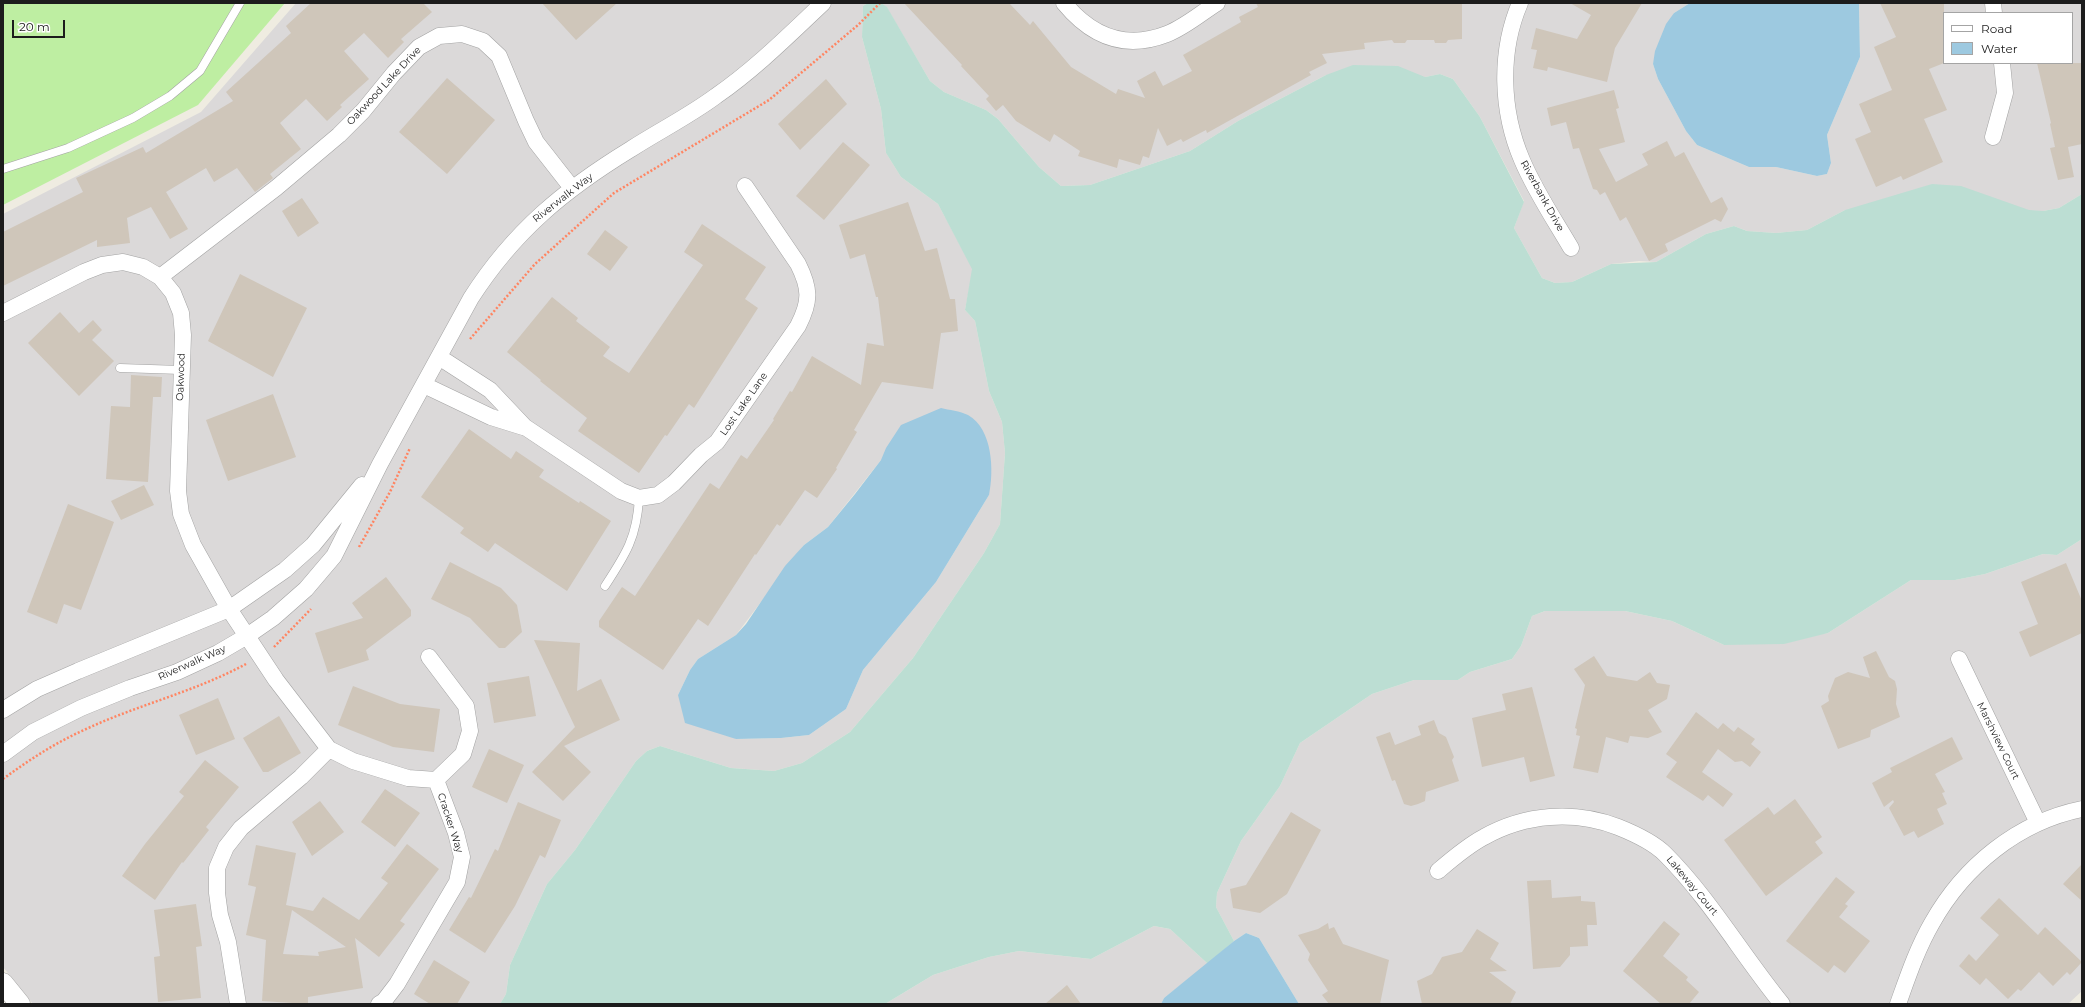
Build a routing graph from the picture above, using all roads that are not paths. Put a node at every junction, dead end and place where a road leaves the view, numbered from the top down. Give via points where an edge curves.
1 (240, 3) edge
2 (824, 3) edge
3 (1064, 3) edge
4 (1217, 3) edge
5 (1520, 3) edge
6 (2002, 64) edge
7 (1993, 136) dead end
8 (3, 169) edge
9 (745, 186) dead end
10 (572, 188) junction
11 (1571, 248) dead end
12 (160, 277) junction
13 (3, 313) edge
14 (438, 357) junction
15 (120, 368) dead end
16 (181, 370) junction
17 (424, 385) junction
18 (525, 427) junction
19 (380, 464) junction
20 (639, 498) junction
21 (605, 586) dead end
22 (229, 609) junction
23 (247, 636) junction
24 (429, 657) dead end
25 (1959, 659) dead end
26 (3, 710) edge
27 (328, 749) junction
28 (3, 754) edge
29 (436, 780) junction
30 (2082, 809) edge
31 (2038, 823) junction
32 (1438, 871) dead end
33 (3, 984) edge
34 (20, 1004) edge
35 (238, 1004) edge
36 (380, 1004) edge
37 (1782, 1004) edge
38 (1898, 1004) edge

1 - 8 lane via 200,71 170,96 133,118 68,148
2 - 10 street, Riverwalk Way via 717,96
3 - 4 street via 1074,16 1093,30 1117,40 1144,41 1169,33
5 - 11 street, Riverbank Drive via 1509,37 1505,63 1508,115 1522,161
6 - 7 street via 2005,93
9 - 20 street, Lost Lake Lane via 798,264 808,290 806,312 717,442 658,495
10 - 12 street, Oakwood Lake Drive via 536,142 499,56 483,42 462,34 439,36 419,47 339,135 276,188
10 - 14 street, Riverwalk Way via 535,218 500,256 471,298
12 - 13 street, Oakwood via 143,267 123,262 102,265
12 - 16 street, Oakwood via 173,293 181,313
14 - 17 street, Riverwalk Way
14 - 18 street via 490,390
15 - 16 lane
16 - 22 street, Oakwood via 178,484 181,514 193,545
17 - 18 street via 491,417
17 - 19 street, Riverwalk Way
18 - 20 street via 615,487
19 - 22 street, Riverwalk Way via 313,545 285,570
19 - 23 street, Riverwalk Way via 334,556 290,604
20 - 21 lane via 632,542
22 - 23 street, Oakwood
22 - 26 street, Riverwalk Way via 78,671 38,689
23 - 27 street, Cracker Way via 276,680
23 - 28 street, Riverwalk Way via 177,672 81,708 33,732
24 - 29 street via 466,706 470,730 463,754
25 - 31 street, Marshview Court
27 - 29 street, Cracker Way via 353,761 408,778
27 - 35 street via 241,828 226,847 218,868 217,893 220,915 228,942
29 - 36 street, Cracker Way via 462,858 457,882 397,984
30 - 31 street
31 - 38 street via 1998,848 1959,884 1932,923 1914,959
32 - 37 street, Lakeway Court via 1484,837 1522,822 1543,817 1565,816 1607,823 1644,840 1664,853 1708,904
33 - 34 street

